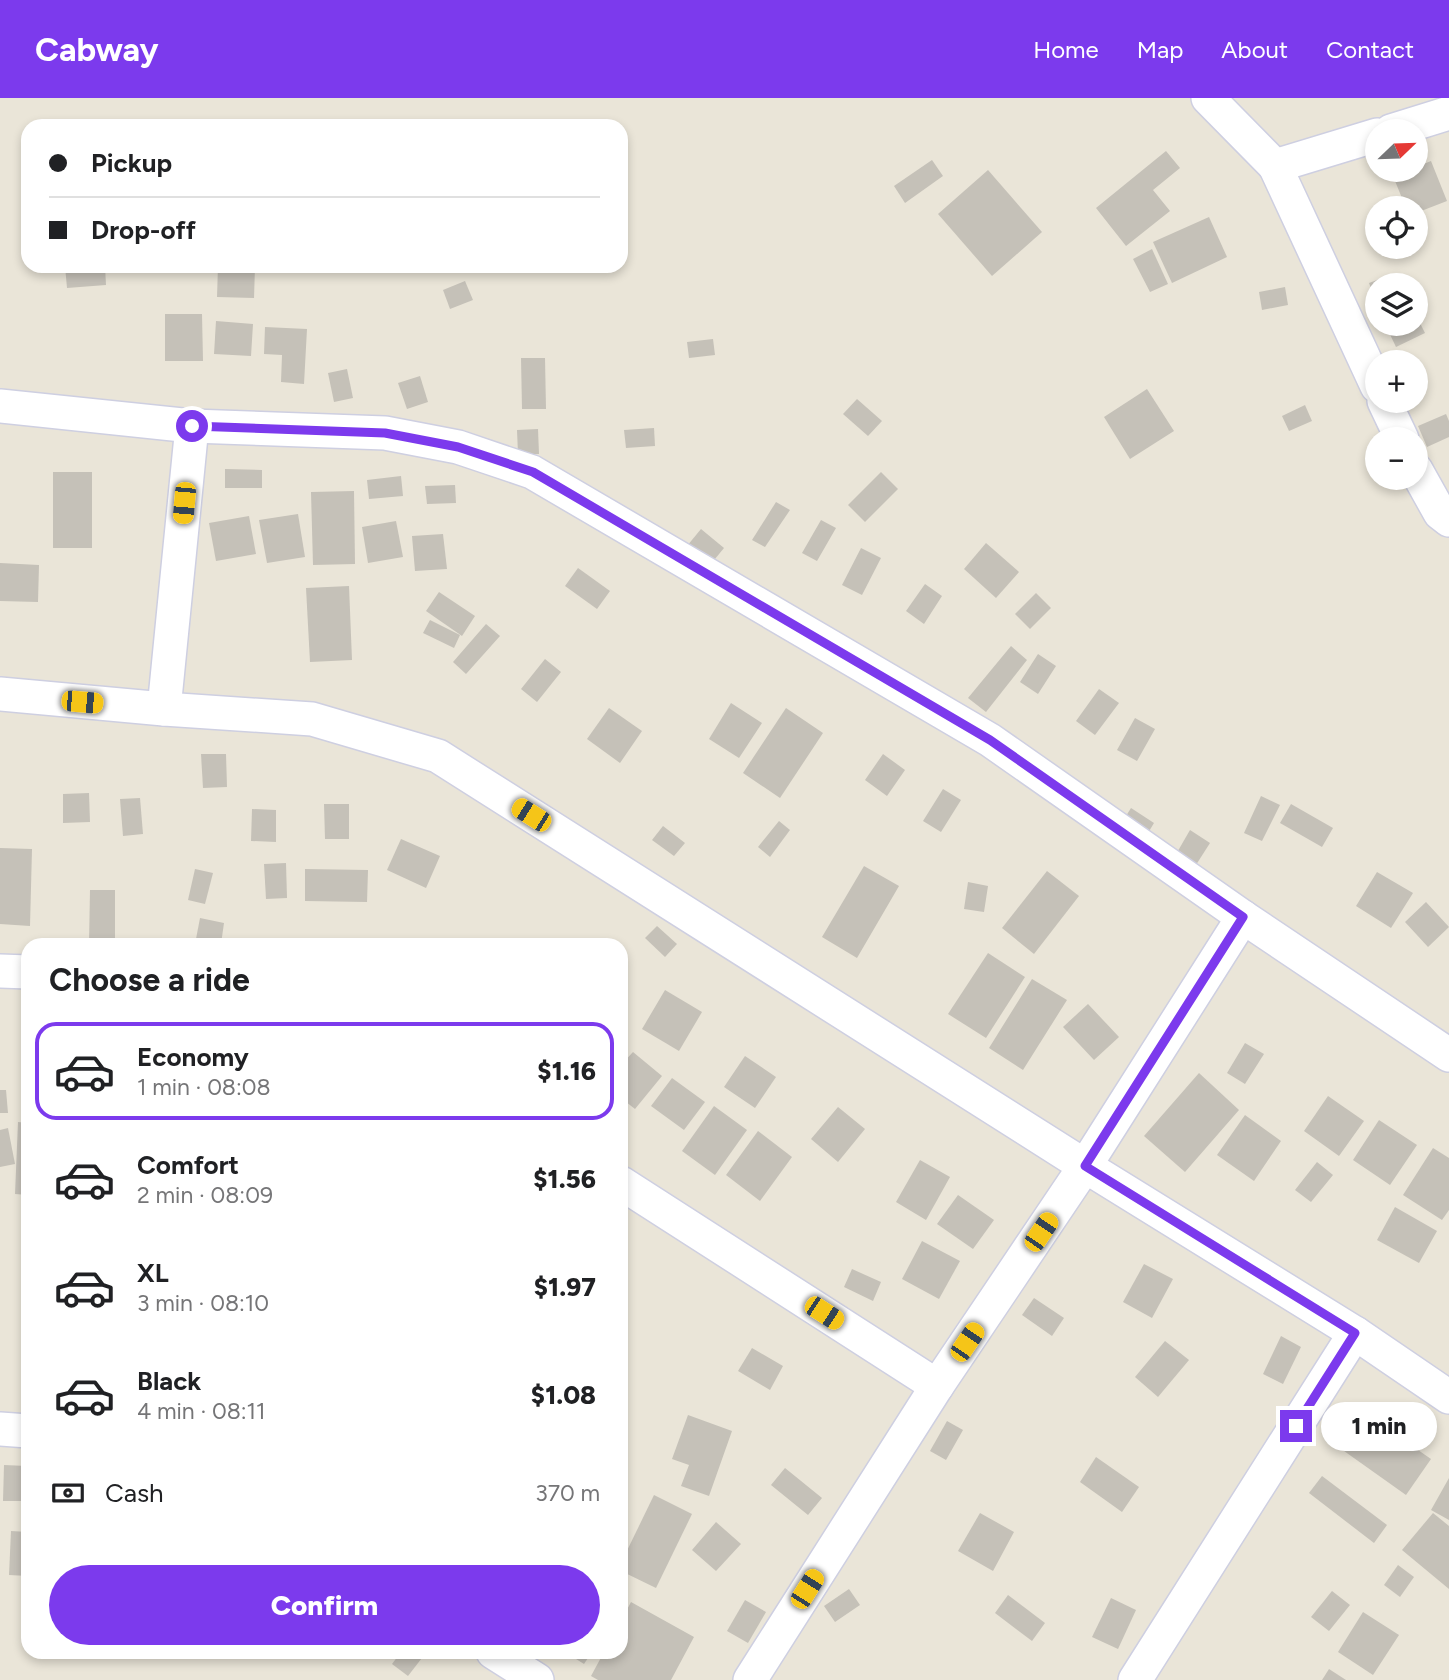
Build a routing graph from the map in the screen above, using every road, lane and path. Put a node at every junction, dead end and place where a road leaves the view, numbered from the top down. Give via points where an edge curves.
1 (1208, 98) edge
2 (1449, 113) edge
3 (1428, 120) edge
4 (1365, 139) edge
5 (1275, 166) junction
6 (1365, 360) edge
7 (0, 406) edge
8 (192, 426) junction
9 (1427, 490) edge
10 (1449, 520) edge
11 (0, 694) edge
12 (164, 709) junction
13 (1243, 917) junction
14 (0, 971) edge
15 (21, 972) edge
16 (1449, 1055) edge
17 (1085, 1166) junction
18 (628, 1187) edge
19 (1355, 1333) junction
20 (937, 1386) junction
21 (1449, 1396) edge
22 (0, 1429) edge
23 (21, 1430) edge
24 (504, 1659) edge
25 (537, 1680) edge
26 (750, 1680) edge
27 (1135, 1680) edge

1 - 5 street
2 - 3 street
4 - 5 street
5 - 6 street
7 - 8 street
8 - 12 street
8 - 13 street via 385,433 458,447 533,472 990,740
9 - 10 street
11 - 12 street
12 - 17 street via 313,719 438,756
13 - 16 street
13 - 17 street
14 - 15 street
17 - 19 street
17 - 20 street
18 - 20 street
19 - 21 street
19 - 27 street
20 - 26 street
22 - 23 street
24 - 25 street

